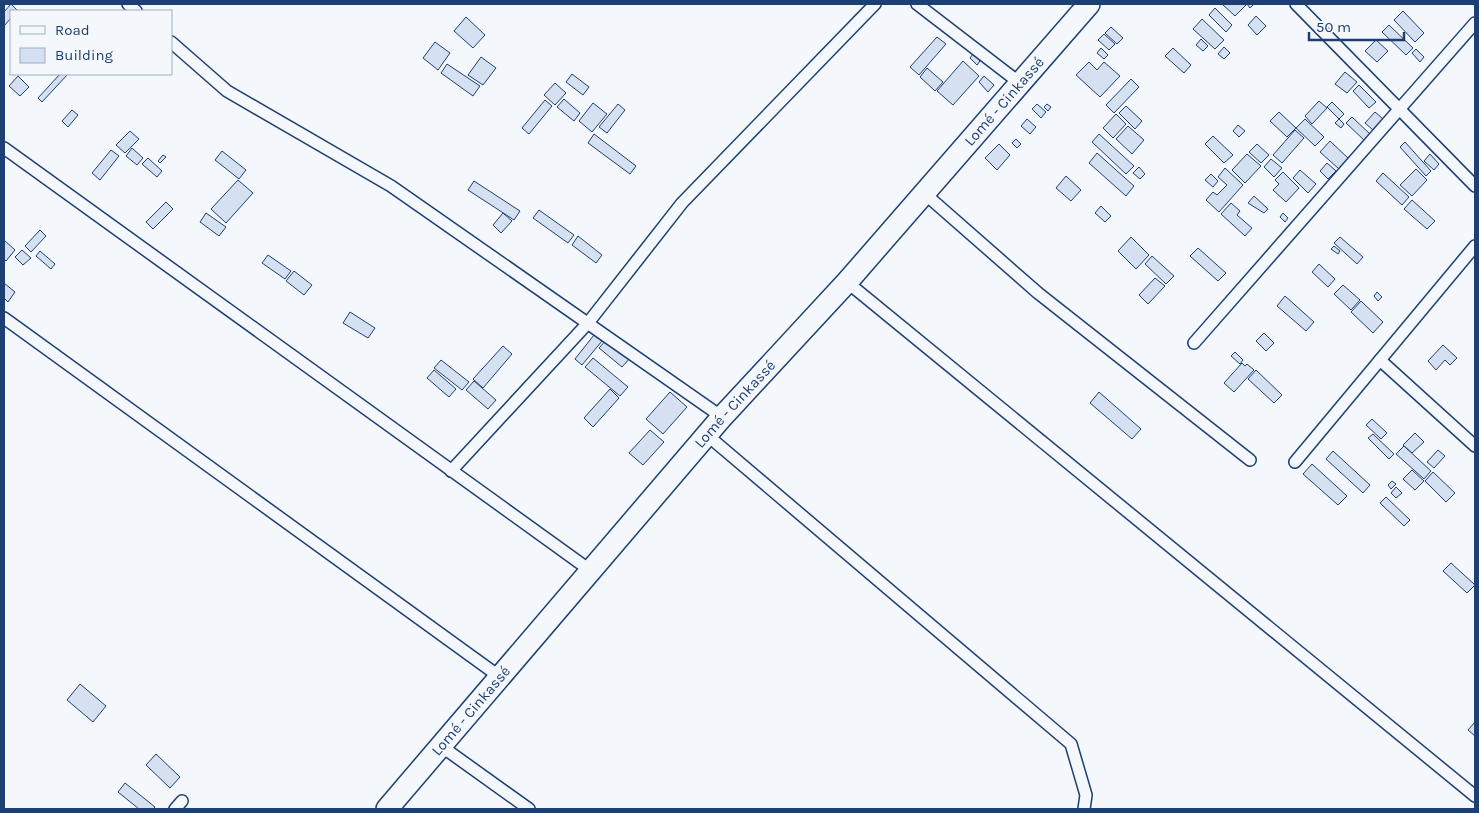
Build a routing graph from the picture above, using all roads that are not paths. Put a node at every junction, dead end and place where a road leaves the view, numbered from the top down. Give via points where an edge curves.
1 (876, 4) edge
2 (917, 4) edge
3 (1089, 4) edge
4 (1296, 4) edge
5 (1475, 23) edge
6 (172, 43) edge
7 (1021, 84) junction
8 (1400, 110) junction
9 (4, 148) edge
10 (1475, 186) edge
11 (924, 194) junction
12 (1475, 246) edge
13 (847, 282) junction
14 (4, 318) edge
15 (588, 323) junction
16 (1194, 343) dead end
17 (1380, 360) junction
18 (722, 417) junction
19 (707, 435) junction
20 (1475, 446) edge
21 (1250, 460) dead end
22 (1295, 462) dead end
23 (451, 471) junction
24 (591, 571) junction
25 (500, 677) junction
26 (440, 746) junction
27 (1475, 796) edge
28 (387, 809) edge
29 (530, 809) edge
30 (1084, 809) edge

1 - 15 street via 682,203
2 - 7 street
3 - 7 highway, Lomé - Cinkassé
4 - 8 street
5 - 8 street
6 - 15 street via 227,90 391,186
7 - 11 highway, Lomé - Cinkassé
8 - 10 street
8 - 16 street
9 - 23 street
11 - 13 highway, Lomé - Cinkassé
11 - 21 street via 1038,293
12 - 17 street
13 - 18 highway, Lomé - Cinkassé
13 - 27 street
14 - 25 street
15 - 18 street
15 - 23 street
17 - 20 street
17 - 22 street
18 - 19 highway, Lomé - Cinkassé
19 - 24 highway, Lomé - Cinkassé
19 - 30 street via 1071,744 1086,795
23 - 24 street
24 - 25 highway, Lomé - Cinkassé
25 - 26 highway, Lomé - Cinkassé
26 - 28 highway, Lomé - Cinkassé
26 - 29 street

